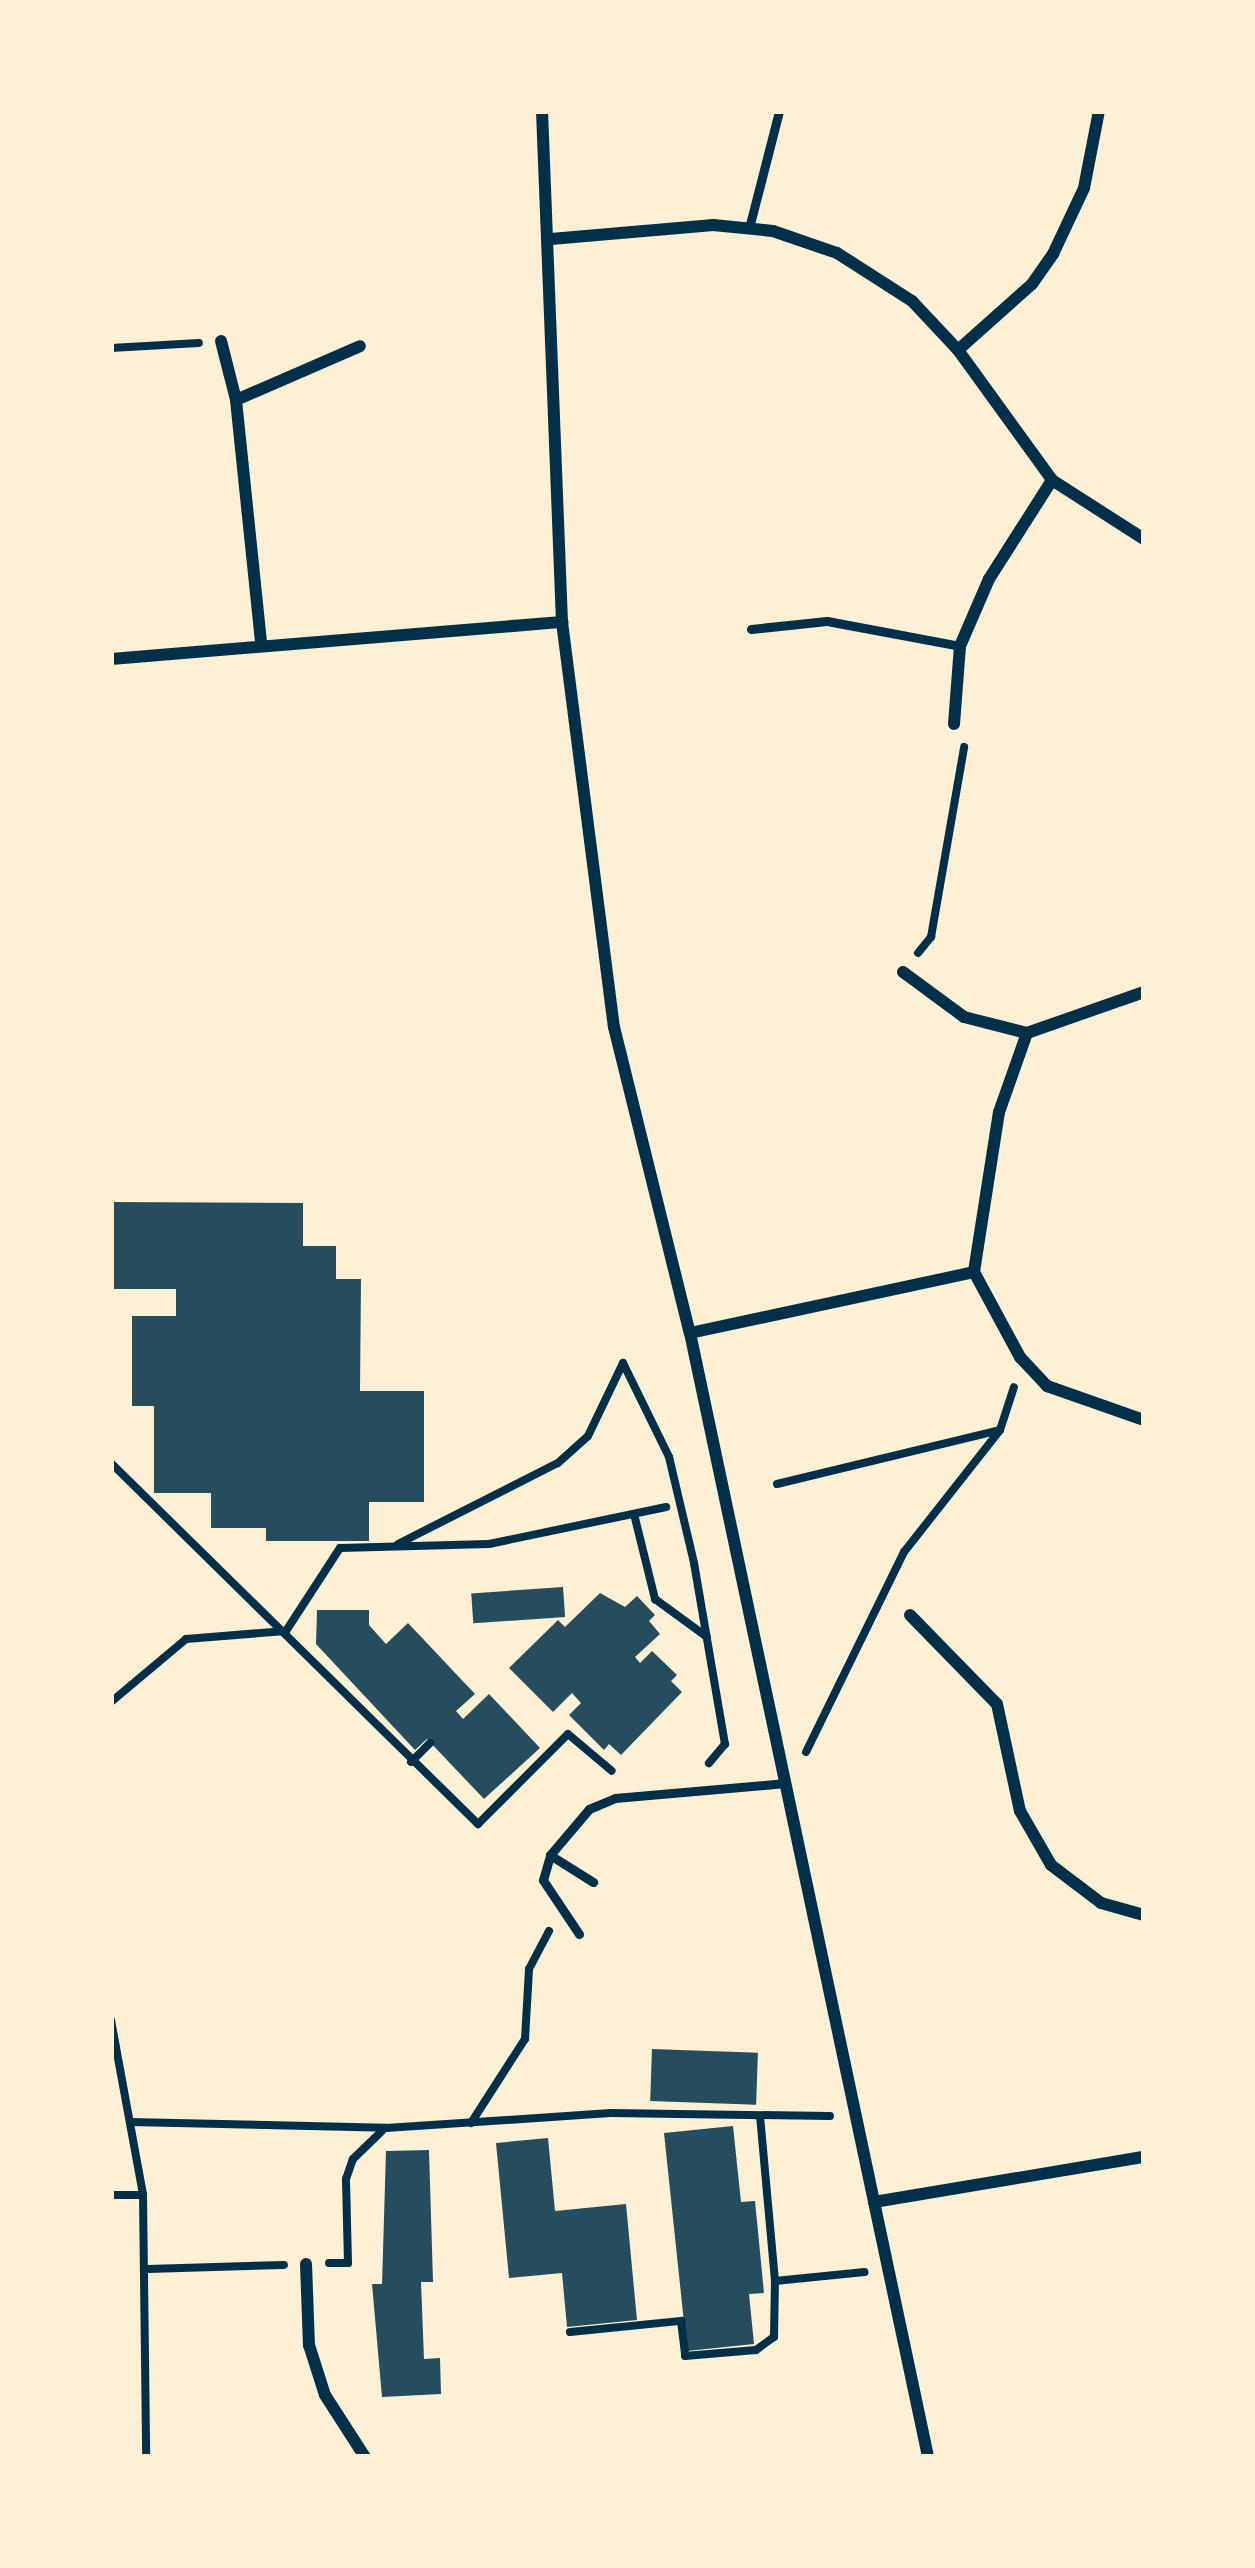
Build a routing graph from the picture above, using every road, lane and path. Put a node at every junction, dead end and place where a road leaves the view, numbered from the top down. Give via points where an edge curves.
1 (542, 111) edge
2 (779, 111) edge
3 (1100, 111) edge
4 (749, 228) junction
5 (551, 239) junction
6 (221, 341) joint
7 (360, 346) dead end
8 (111, 348) edge
9 (958, 350) junction
10 (236, 400) junction
11 (1052, 480) junction
12 (1144, 539) edge
13 (562, 622) junction
14 (751, 629) dead end
15 (261, 643) junction
16 (960, 646) junction
17 (111, 658) edge
18 (954, 724) joint
19 (903, 973) joint
20 (1144, 992) edge
21 (1027, 1033) junction
22 (974, 1271) junction
23 (689, 1333) junction
24 (1019, 1357) junction
25 (1144, 1420) edge
26 (111, 1463) edge
27 (777, 1484) dead end
28 (666, 1508) dead end
29 (634, 1514) junction
30 (398, 1544) junction
31 (910, 1615) dead end
32 (286, 1631) junction
33 (708, 1637) junction
34 (111, 1702) edge
35 (430, 1743) dead end
36 (411, 1762) junction
37 (690, 1770) dead end
38 (633, 1773) dead end
39 (785, 1783) junction
40 (496, 1788) dead end
41 (505, 1797) junction
42 (550, 1855) junction
43 (592, 1882) dead end
44 (561, 1910) junction
45 (1144, 1915) edge
46 (579, 1934) dead end
47 (111, 2020) edge
48 (744, 2104) dead end
49 (854, 2110) junction
50 (744, 2115) junction
51 (760, 2116) junction
52 (130, 2122) junction
53 (470, 2125) junction
54 (386, 2128) junction
55 (1144, 2157) edge
56 (111, 2195) edge
57 (143, 2195) junction
58 (874, 2203) junction
59 (777, 2259) junction
60 (760, 2260) dead end
61 (306, 2264) junction
62 (148, 2269) junction
63 (888, 2270) junction
64 (775, 2281) junction
65 (570, 2332) dead end
66 (146, 2457) edge
67 (365, 2457) edge
68 (928, 2457) edge

1 - 5 street
2 - 4 lane
3 - 9 street via 1084,188 1053,254 1032,284
4 - 5 street via 676,226
4 - 9 street via 796,237 877,274
5 - 13 street
6 - 8 path
6 - 10 street
7 - 10 street
9 - 11 street
10 - 15 street
11 - 12 street
11 - 16 street via 988,579
13 - 15 street
13 - 23 street via 614,1027
14 - 16 lane via 827,621
15 - 17 street
16 - 18 street
18 - 19 path via 964,746 931,937
19 - 21 street via 964,1017
20 - 21 street
21 - 22 street via 999,1112
22 - 23 street
22 - 24 street
23 - 39 street
24 - 25 street via 1047,1386
24 - 27 path via 1000,1430
26 - 32 path
28 - 29 path
29 - 30 path via 489,1544
29 - 33 path via 655,1599
30 - 32 path via 340,1548
30 - 33 path via 558,1463 588,1436 623,1363 669,1457
31 - 45 street via 997,1704 1020,1811 1051,1865 1101,1903
32 - 34 path via 186,1640
32 - 36 path
33 - 37 path via 725,1744 717,1760
35 - 36 path
36 - 41 path via 478,1824
38 - 41 path via 605,1769 568,1734
39 - 42 lane via 615,1798 589,1809
39 - 49 street
40 - 41 path
42 - 43 lane
42 - 44 lane via 543,1880
44 - 46 lane
44 - 53 path via 529,1969 524,2039
47 - 52 path
48 - 50 path
49 - 51 path
49 - 58 street
50 - 51 path
50 - 53 path via 611,2113
51 - 59 path
52 - 54 path
52 - 57 path
53 - 54 path
54 - 61 path via 353,2159 346,2179 348,2263
55 - 58 street
56 - 57 path
57 - 62 path
58 - 63 street
59 - 60 path
59 - 64 path
61 - 62 path
61 - 67 street via 309,2345 325,2395
62 - 66 path
63 - 64 path
63 - 68 street
64 - 65 path via 774,2336 756,2350 685,2356 681,2321

